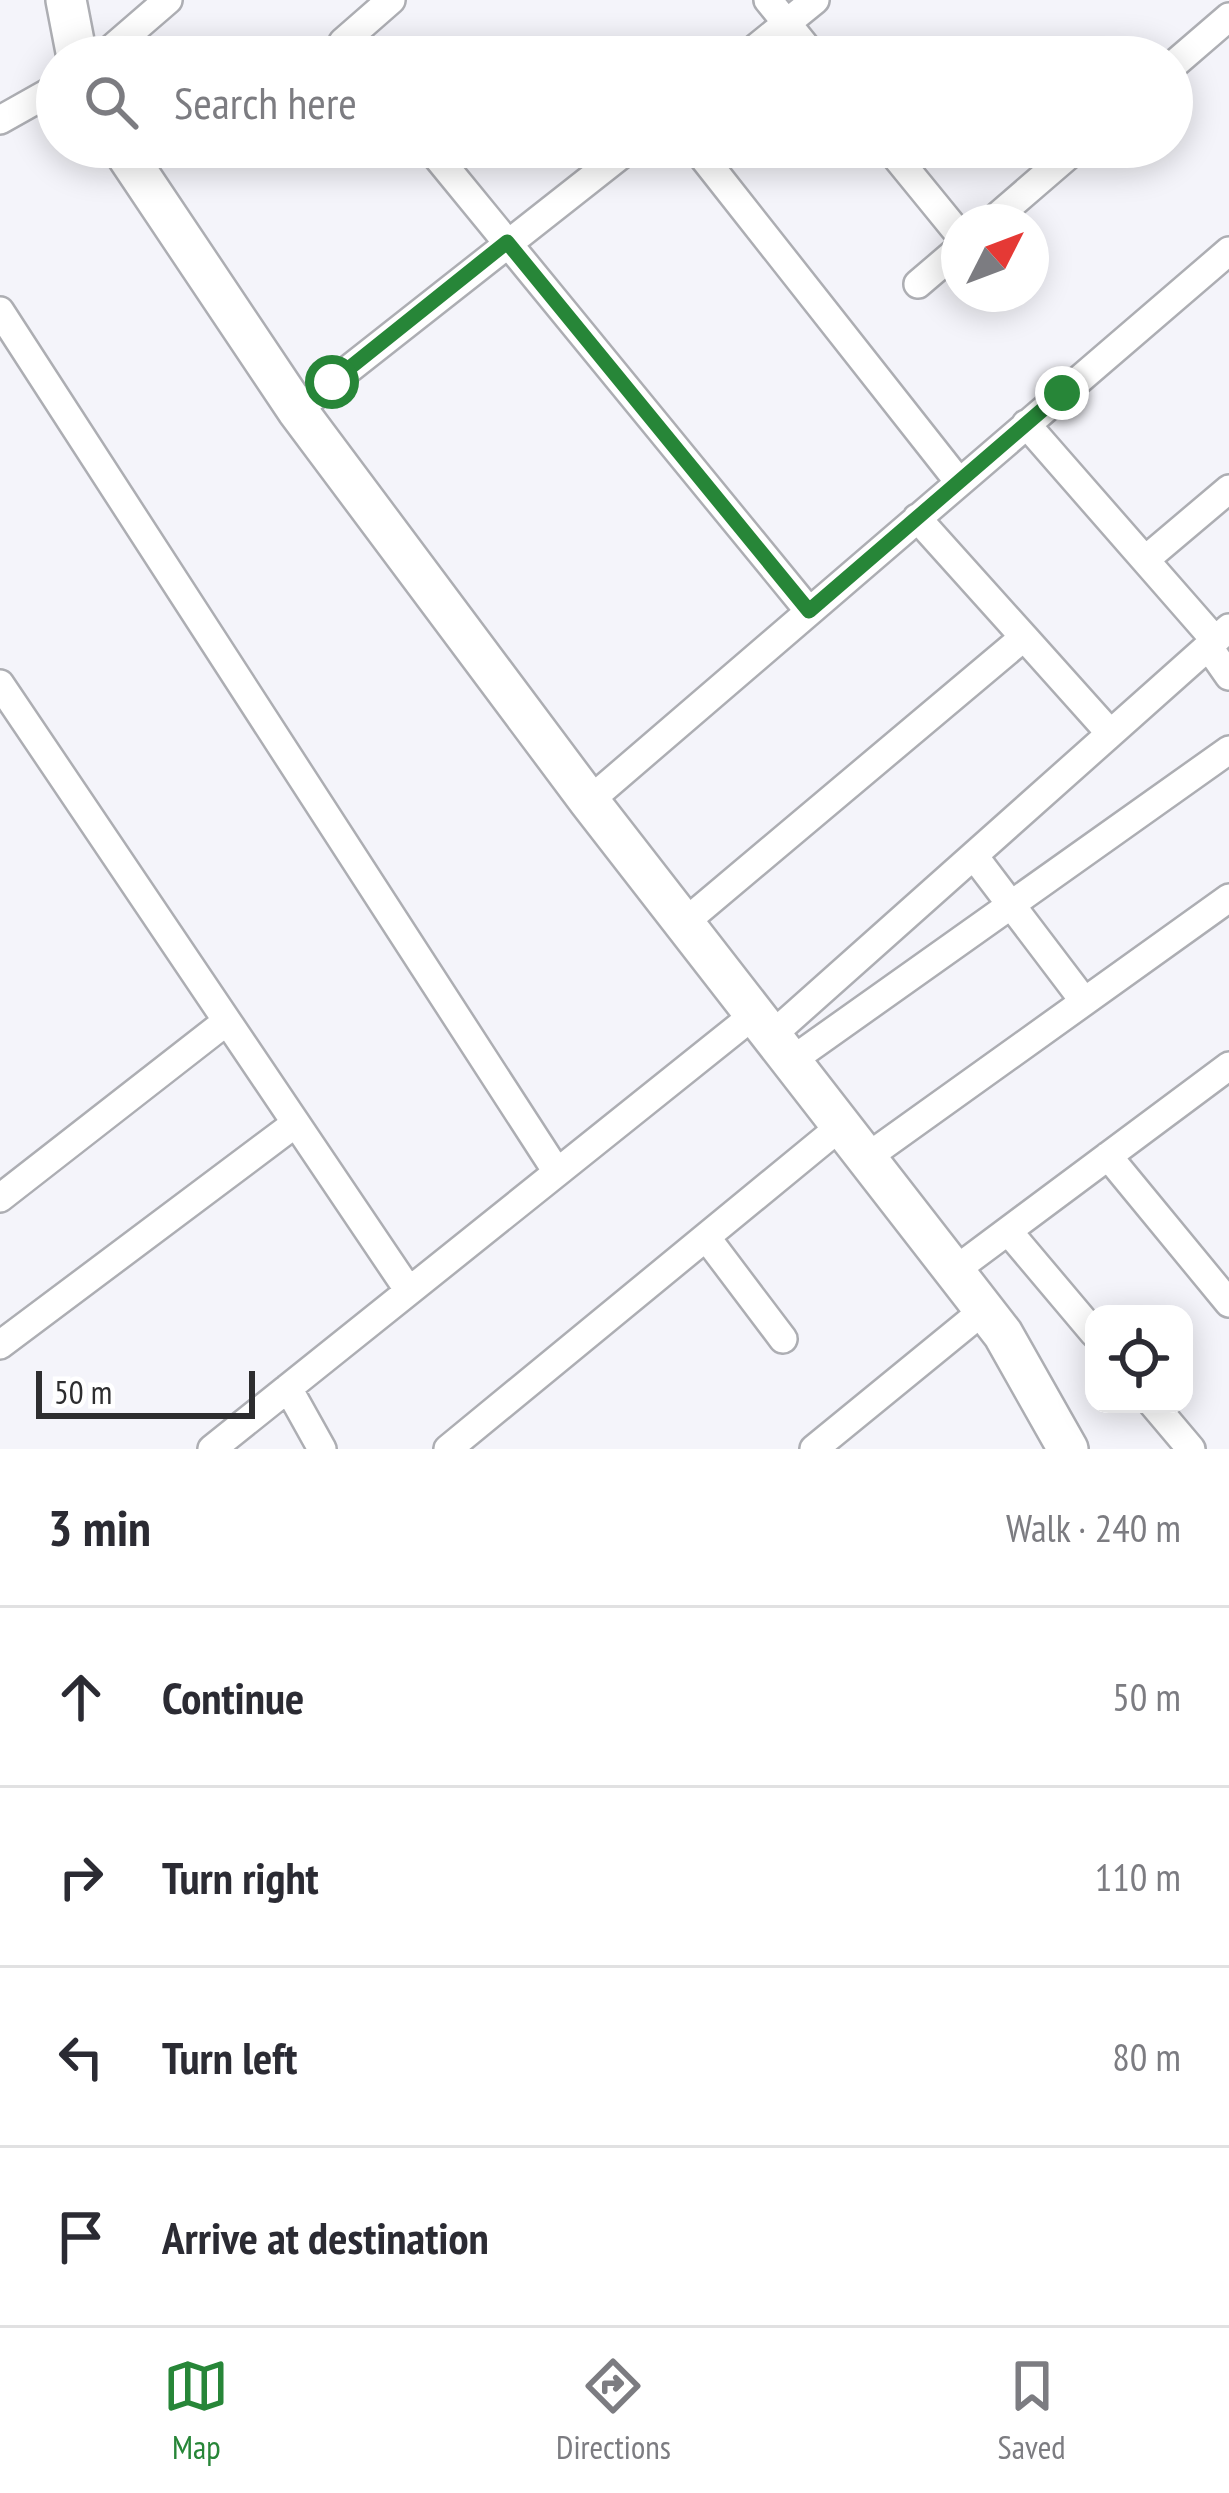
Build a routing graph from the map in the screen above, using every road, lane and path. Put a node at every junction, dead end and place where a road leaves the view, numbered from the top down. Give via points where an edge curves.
1 (66, 0) edge
2 (168, 0) edge
3 (392, 0) edge
4 (768, 0) edge
5 (815, 0) edge
6 (1221, 0) edge
7 (1229, 14) edge
8 (787, 24) junction
9 (73, 36) edge
10 (126, 36) edge
11 (350, 36) edge
12 (772, 36) edge
13 (797, 36) edge
14 (1193, 47) edge
15 (36, 100) edge
16 (0, 120) edge
17 (135, 168) edge
18 (446, 168) edge
19 (604, 168) edge
20 (712, 168) edge
21 (905, 168) edge
22 (1054, 168) edge
23 (1012, 204) edge
24 (941, 212) edge
25 (507, 242) junction
26 (1229, 250) edge
27 (941, 264) edge
28 (918, 284) dead end
29 (0, 311) edge
30 (297, 410) junction
31 (1026, 424) junction
32 (959, 482) junction
33 (1229, 489) edge
34 (917, 518) junction
35 (1144, 560) junction
36 (809, 611) junction
37 (1024, 637) junction
38 (1217, 638) edge
39 (1229, 676) edge
40 (0, 684) edge
41 (1111, 733) junction
42 (1229, 750) edge
43 (589, 801) junction
44 (974, 856) junction
45 (1229, 898) edge
46 (1011, 905) junction
47 (684, 923) junction
48 (1084, 1001) junction
49 (227, 1021) junction
50 (772, 1037) junction
51 (1224, 1079) edge
52 (296, 1124) junction
53 (842, 1126) junction
54 (1108, 1156) junction
55 (866, 1158) junction
56 (557, 1172) junction
57 (0, 1198) edge
58 (1008, 1231) junction
59 (706, 1238) junction
60 (954, 1271) junction
61 (409, 1291) junction
62 (1229, 1304) edge
63 (985, 1310) junction
64 (1085, 1323) edge
65 (783, 1339) dead end
66 (0, 1345) edge
67 (288, 1388) junction
68 (1161, 1413) edge
69 (483, 1438) edge
70 (212, 1449) edge
71 (322, 1449) edge
72 (448, 1449) edge
73 (814, 1449) edge
74 (1068, 1449) edge
75 (1191, 1449) edge

1 - 9 street
2 - 10 street
3 - 11 street
4 - 8 street
5 - 8 street
6 - 7 street
7 - 14 street
8 - 12 street
8 - 13 street
15 - 16 street
17 - 30 street
18 - 25 street
19 - 25 street
20 - 32 street
21 - 24 street
22 - 23 street
25 - 30 street
25 - 36 street
26 - 31 street
27 - 28 street
29 - 56 street
30 - 43 street
31 - 32 street
31 - 35 street
32 - 34 street
33 - 35 street
34 - 36 street
34 - 37 street
35 - 38 street
36 - 43 street
37 - 41 street
37 - 47 street
38 - 39 street
38 - 41 street
40 - 49 street
41 - 44 street
42 - 46 street
43 - 47 street
44 - 46 street
44 - 50 street
45 - 48 street
46 - 48 street
46 - 50 street
47 - 50 street
48 - 55 street
49 - 52 street
49 - 57 street
50 - 53 street
50 - 56 street
51 - 54 street
52 - 61 street
52 - 66 street
53 - 55 street
53 - 59 street
54 - 58 street
54 - 62 street
55 - 60 street
56 - 61 street
58 - 60 street
58 - 64 street
59 - 65 street
59 - 69 street
60 - 63 street
61 - 67 street
63 - 73 street
63 - 74 street
67 - 70 street
67 - 71 street
68 - 75 street
69 - 72 street

